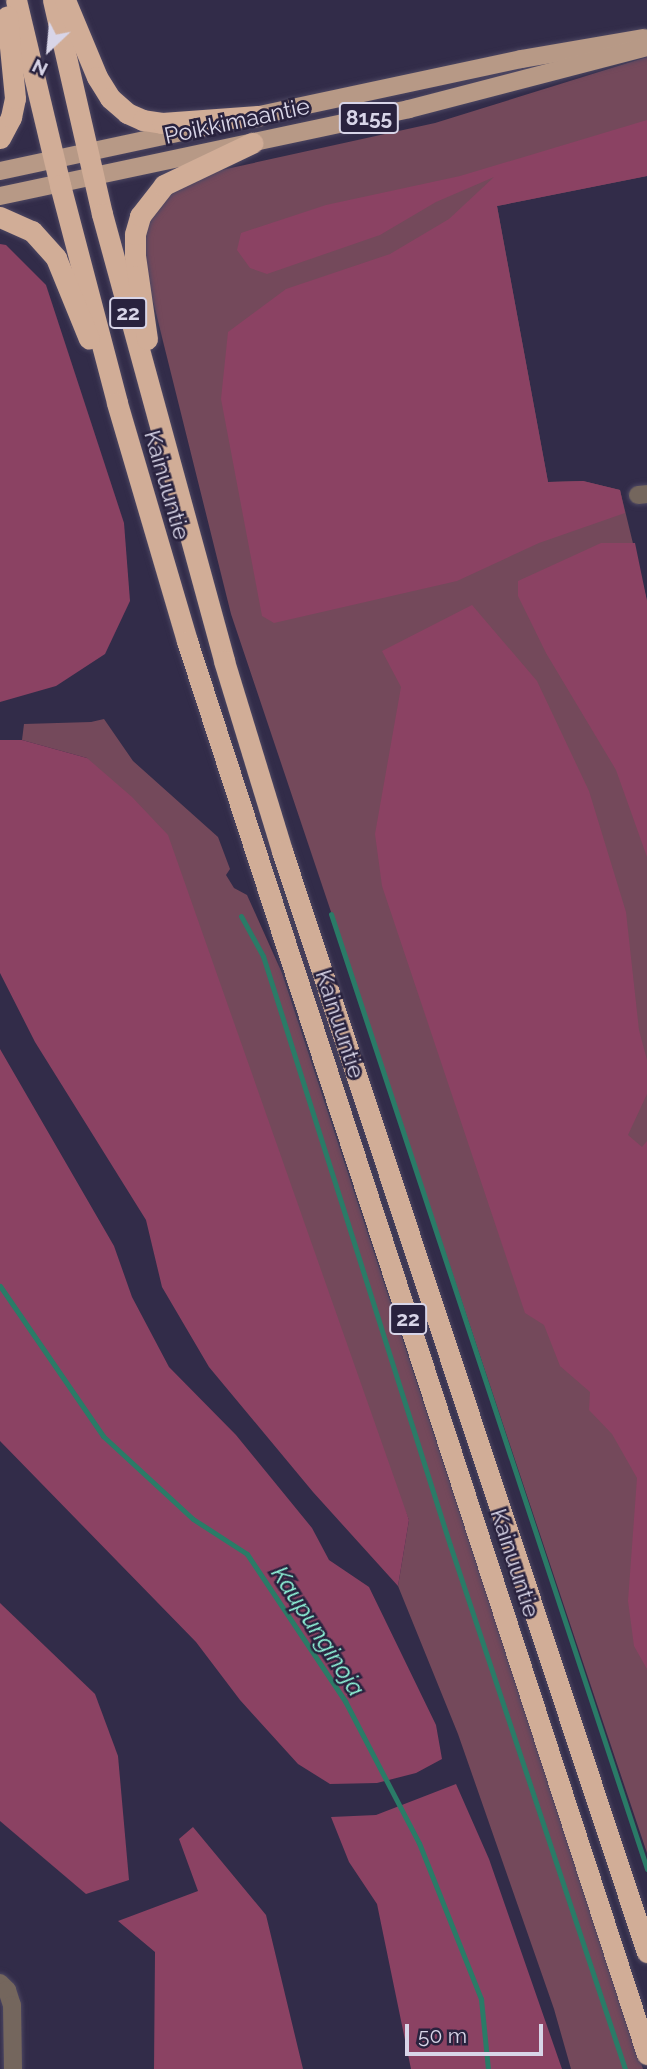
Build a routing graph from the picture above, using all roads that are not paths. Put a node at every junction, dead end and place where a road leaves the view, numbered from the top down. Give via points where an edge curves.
1 (5, 0) edge
2 (16, 0) edge
3 (53, 0) edge
4 (65, 0) edge
5 (647, 38) edge
6 (647, 47) edge
7 (258, 116) junction
8 (0, 138) edge
9 (252, 142) junction
10 (87, 151) junction
11 (53, 158) junction
12 (0, 171) edge
13 (93, 177) junction
14 (60, 185) junction
15 (0, 197) edge
16 (0, 217) edge
17 (117, 403) junction
18 (165, 448) junction
19 (647, 1952) edge
20 (0, 1983) edge
21 (647, 2054) edge
22 (13, 2069) edge

1 - 8 highway via 15,98
2 - 11 highway, Kainuuntie / 22
3 - 10 highway, Kainuuntie / 22
4 - 7 highway via 97,77 127,113 162,123
5 - 7 main road, Poikkimaantie / 8155
6 - 9 main road, Poikkimaantie / 8155 via 422,106
7 - 10 main road, Poikkimaantie / 8155
9 - 13 main road, Poikkimaantie / 8155
9 - 18 highway via 164,185 140,216 135,256
10 - 11 main road, Poikkimaantie
10 - 13 highway, Kainuuntie / 22
11 - 12 main road, Poikkimaantie
11 - 14 highway, Kainuuntie / 22
13 - 14 main road, Poikkimaantie
13 - 18 highway, Kainuuntie / 22
14 - 15 main road, Poikkimaantie
14 - 17 highway, Kainuuntie / 22
16 - 17 highway via 32,232 56,258
17 - 21 highway, Kainuuntie / 22 via 187,641
18 - 19 highway, Kainuuntie / 22 via 206,603 282,851
20 - 22 street via 12,2005

